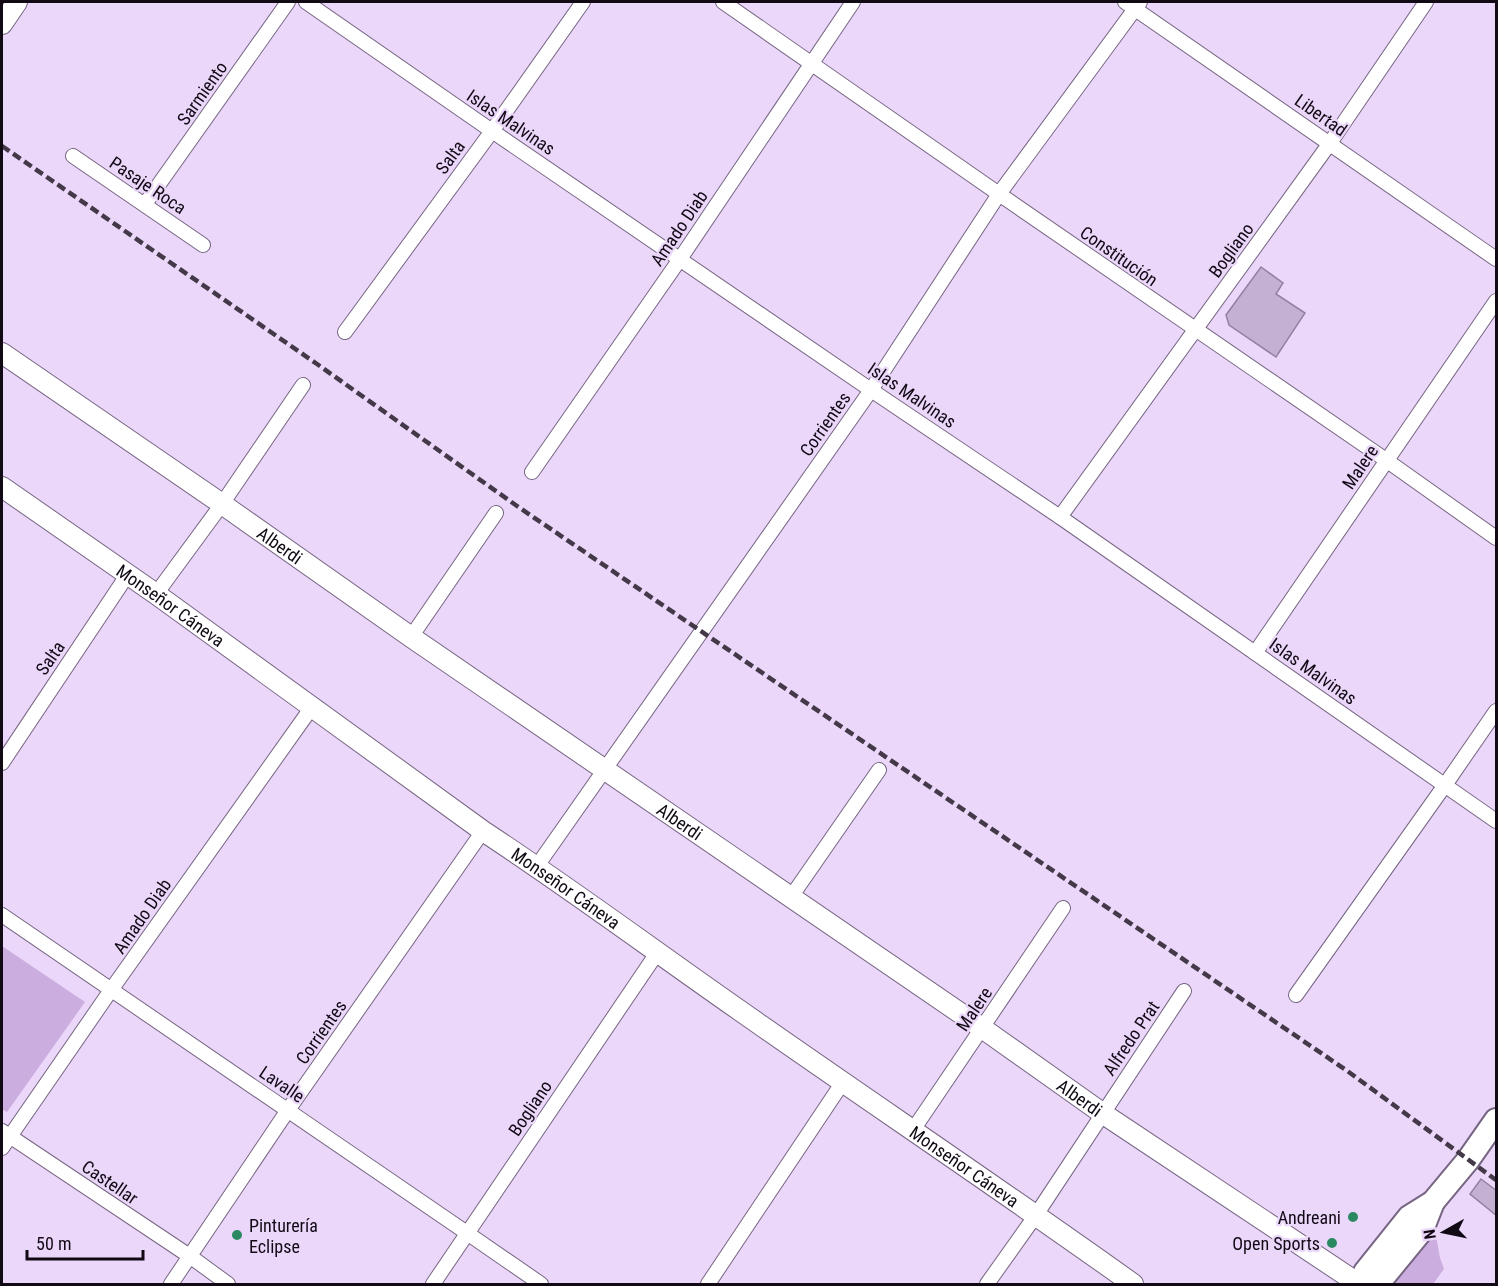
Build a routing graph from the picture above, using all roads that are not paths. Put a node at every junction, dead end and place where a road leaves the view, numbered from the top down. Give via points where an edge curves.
1 (17, 2) edge
2 (288, 2) edge
3 (306, 2) edge
4 (583, 2) edge
5 (723, 2) edge
6 (853, 2) edge
7 (1426, 2) edge
8 (1133, 4) edge
9 (2, 24) edge
10 (810, 63) junction
11 (492, 130) junction
12 (1330, 143) junction
13 (72, 156) dead end
14 (999, 194) junction
15 (145, 204) junction
16 (203, 245) dead end
17 (680, 259) junction
18 (1497, 259) edge
19 (1497, 301) edge
20 (1196, 331) junction
21 (345, 332) dead end
22 (2, 353) edge
23 (303, 385) dead end
24 (871, 390) junction
25 (1386, 460) junction
26 (532, 472) dead end
27 (2, 487) edge
28 (222, 504) junction
29 (496, 513) dead end
30 (1060, 517) junction
31 (1497, 538) edge
32 (128, 574) junction
33 (156, 594) junction
34 (411, 637) junction
35 (1255, 653) junction
36 (312, 707) junction
37 (1497, 711) edge
38 (2, 763) edge
39 (604, 769) junction
40 (879, 770) dead end
41 (1445, 786) junction
42 (1497, 821) edge
43 (483, 831) junction
44 (537, 866) junction
45 (791, 897) junction
46 (1063, 908) dead end
47 (2, 915) edge
48 (657, 953) junction
49 (111, 990) junction
50 (1184, 991) dead end
51 (1296, 995) dead end
52 (982, 1028) junction
53 (843, 1082) junction
54 (288, 1110) junction
55 (1102, 1113) junction
56 (1497, 1120) edge
57 (913, 1130) junction
58 (4, 1138) edge
59 (1433, 1202) junction
60 (1036, 1215) junction
61 (467, 1233) junction
62 (190, 1257) junction
63 (171, 1284) edge
64 (228, 1284) edge
65 (433, 1284) edge
66 (541, 1284) edge
67 (708, 1284) edge
68 (987, 1284) edge
69 (1133, 1284) edge
70 (1359, 1284) edge
71 (1364, 1284) edge
72 (1371, 1284) edge

1 - 9 street
2 - 15 street, Sarmiento
3 - 11 street, Islas Malvinas
4 - 11 street, Salta
5 - 10 street, Constitución
6 - 10 street, Amado Diab
7 - 12 street, Bogliano
8 - 12 street, Libertad
8 - 14 street, Corrientes
10 - 14 street, Constitución
10 - 17 street, Amado Diab
11 - 17 street, Islas Malvinas
11 - 21 street, Salta
12 - 18 street, Libertad
12 - 20 street, Bogliano
13 - 15 street, Pasaje Roca
14 - 20 street, Constitución
14 - 24 street, Corrientes
15 - 16 street, Pasaje Roca
17 - 24 street, Islas Malvinas
17 - 26 street, Amado Diab
19 - 25 street, Malere
20 - 25 street, Constitución
20 - 30 street, Bogliano
22 - 28 street, Alberdi
23 - 28 street
24 - 30 street, Islas Malvinas
24 - 39 street, Corrientes
25 - 31 street, Constitución
25 - 35 street, Malere
27 - 32 street, Monseñor Cáneva
28 - 33 street
28 - 34 street, Alberdi
29 - 34 street
30 - 35 street, Islas Malvinas
32 - 33 street, Monseñor Cáneva
32 - 38 street, Salta
33 - 36 street, Monseñor Cáneva
34 - 39 street, Alberdi
35 - 41 street, Islas Malvinas
36 - 43 street, Monseñor Cáneva
36 - 49 street, Amado Diab
37 - 41 street
39 - 44 street, Corrientes
39 - 45 street, Alberdi
40 - 45 street
41 - 42 street, Islas Malvinas
41 - 51 street
43 - 44 street, Monseñor Cáneva
43 - 54 street, Corrientes
44 - 48 street, Monseñor Cáneva
45 - 52 street, Alberdi
46 - 52 street, Malere
47 - 49 street, Lavalle
48 - 53 street, Monseñor Cáneva
48 - 61 street, Bogliano
49 - 54 street, Lavalle
49 - 58 street, Amado Diab
50 - 55 street, Alfredo Prat
52 - 55 street, Alberdi
52 - 57 street, Malere
53 - 57 street, Monseñor Cáneva
53 - 67 street
54 - 61 street, Lavalle
54 - 62 street, Corrientes
55 - 60 street, Alfredo Prat
55 - 70 street, Alberdi
56 - 59 main road
57 - 60 street, Monseñor Cáneva
58 - 62 street, Castellar
59 - 71 main road via 1409,1217 1365,1272
59 - 72 main road via 1422,1230 1381,1280
60 - 68 street, Alfredo Prat
60 - 69 street, Monseñor Cáneva
61 - 65 street, Bogliano
61 - 66 street, Lavalle
62 - 63 street, Corrientes
62 - 64 street, Castellar

